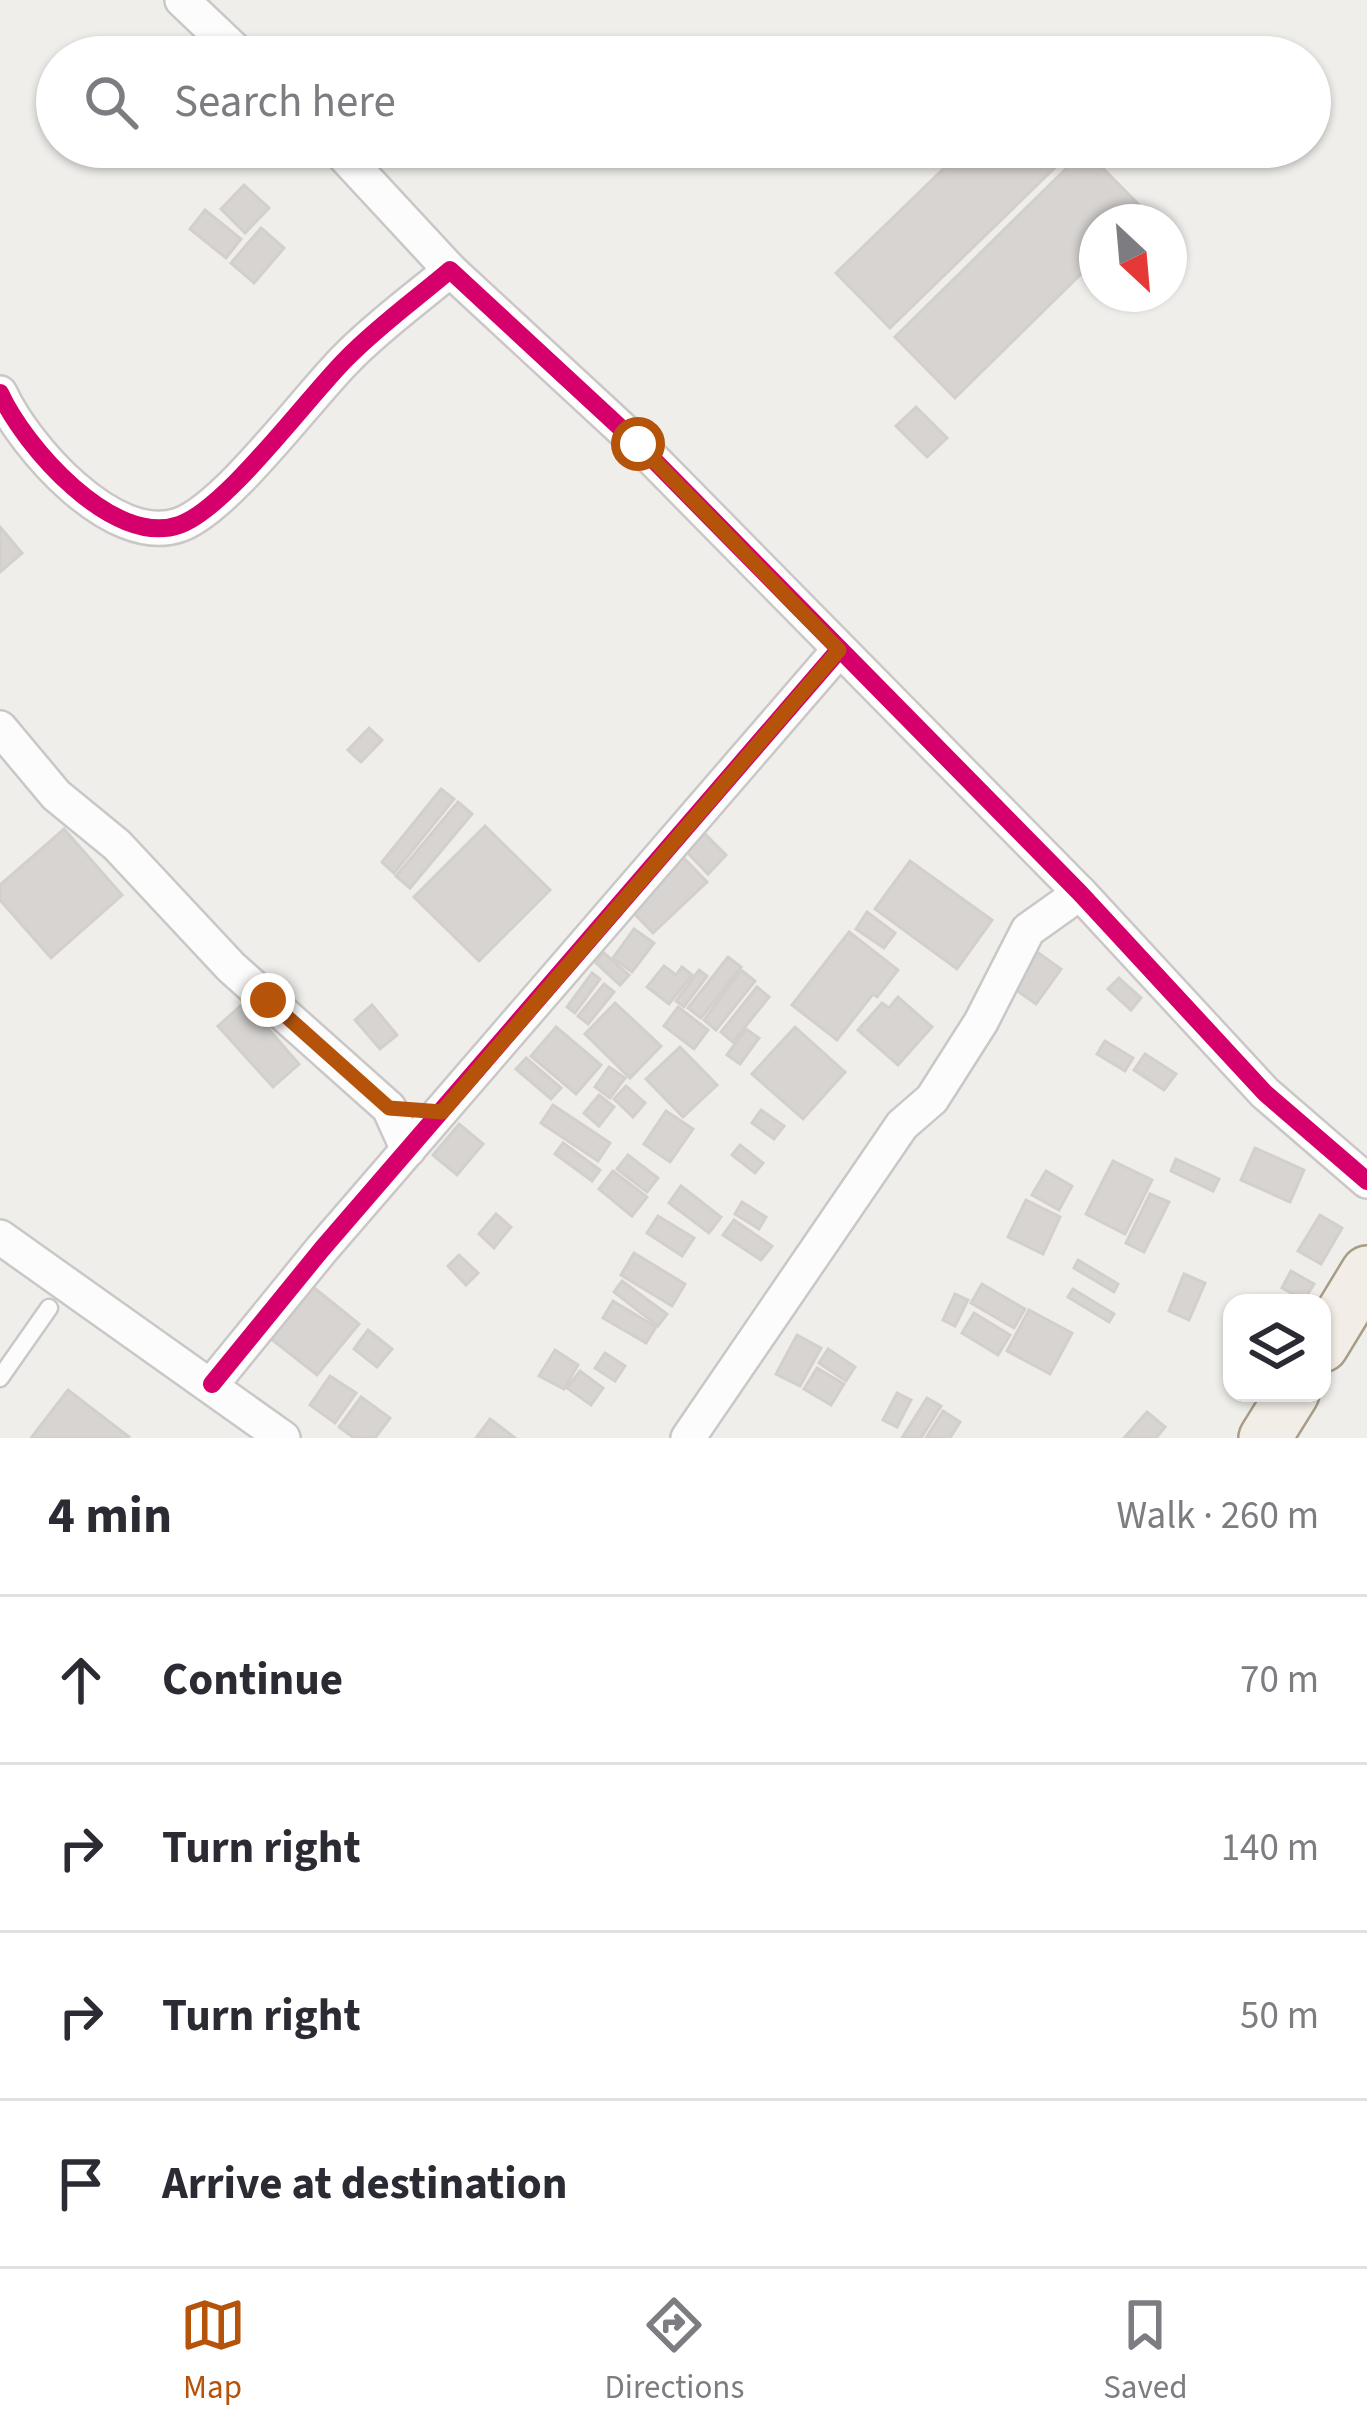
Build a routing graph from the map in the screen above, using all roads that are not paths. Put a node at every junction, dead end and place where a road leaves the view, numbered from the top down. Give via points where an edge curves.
1 (182, 0) edge
2 (220, 36) edge
3 (355, 168) edge
4 (450, 270) junction
5 (0, 393) edge
6 (839, 650) junction
7 (0, 728) edge
8 (1079, 893) junction
9 (389, 1108) junction
10 (442, 1112) junction
11 (408, 1150) junction
12 (1367, 1181) edge
13 (0, 1237) edge
14 (1367, 1273) edge
15 (49, 1308) dead end
16 (1331, 1331) edge
17 (0, 1378) edge
18 (212, 1384) junction
19 (1287, 1402) edge
20 (283, 1438) edge
21 (688, 1438) edge
22 (1265, 1438) edge

1 - 2 street
3 - 4 street
4 - 5 street via 347,357 208,508 178,526 130,524 101,509 56,471
4 - 6 street via 638,444
6 - 8 street
6 - 10 street
7 - 9 street via 56,795 117,844 231,967
8 - 12 street via 1264,1093
8 - 21 street via 1028,930 932,1099 902,1125
9 - 10 street
9 - 11 street
10 - 11 street
11 - 18 street
13 - 18 street
14 - 16 main road
15 - 17 lane
18 - 20 street
19 - 22 main road

